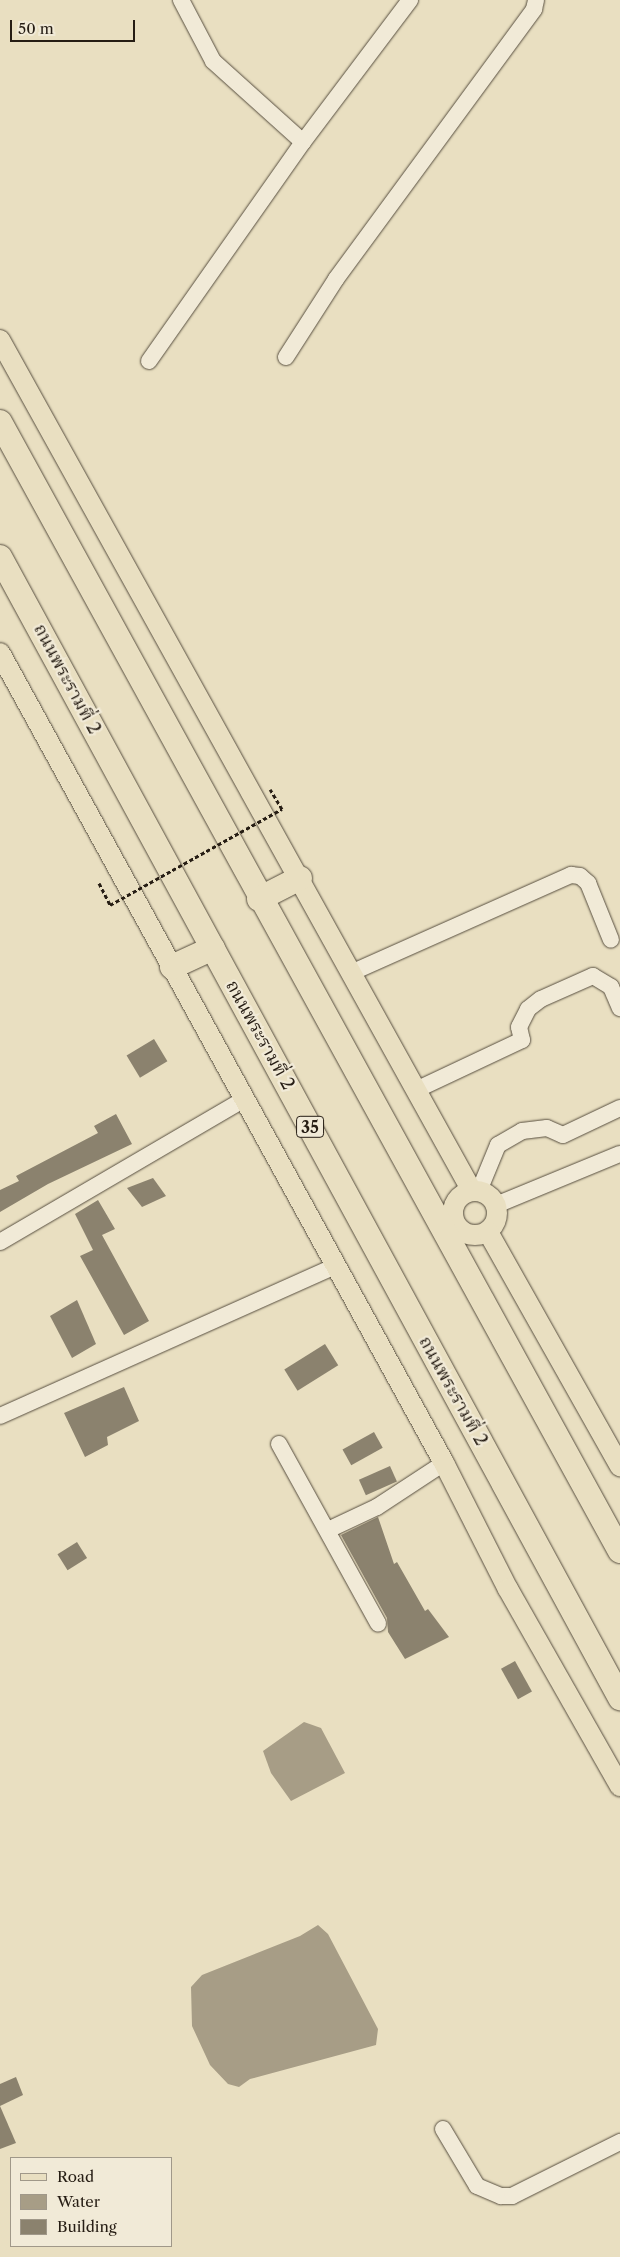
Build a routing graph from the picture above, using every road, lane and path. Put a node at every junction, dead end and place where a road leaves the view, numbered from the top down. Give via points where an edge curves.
1 (181, 0) edge
2 (410, 0) edge
3 (536, 0) edge
4 (303, 142) junction
5 (0, 340) edge
6 (286, 357) dead end
7 (149, 361) dead end
8 (0, 422) edge
9 (0, 557) edge
10 (0, 653) edge
11 (270, 788) dead end
12 (300, 878) junction
13 (98, 883) dead end
14 (259, 899) junction
15 (611, 940) dead end
16 (212, 948) junction
17 (172, 967) junction
18 (353, 972) junction
19 (620, 1008) edge
20 (418, 1089) junction
21 (245, 1099) junction
22 (620, 1108) edge
23 (620, 1154) edge
24 (476, 1191) junction
25 (496, 1205) junction
26 (488, 1232) junction
27 (453, 1233) junction
28 (0, 1242) edge
29 (336, 1266) junction
30 (0, 1416) edge
31 (279, 1444) dead end
32 (444, 1463) junction
33 (619, 1464) edge
34 (328, 1530) junction
35 (620, 1551) edge
36 (378, 1623) dead end
37 (620, 1698) edge
38 (620, 1786) edge
39 (443, 2128) dead end
40 (620, 2142) edge

1 - 4 street via 213,61
2 - 4 street
3 - 6 street via 534,8 336,279
4 - 7 street
5 - 12 main road
8 - 14 highway
9 - 16 highway, ถนนพระรามที่ 2 / 35
10 - 17 main road, 35
11 - 13 path, bridge via 282,809 110,905
12 - 14 highway
12 - 18 main road
14 - 27 highway
15 - 18 street via 588,883 580,876 571,875
16 - 17 highway
16 - 37 highway, ถนนพระรามที่ 2 / 35
17 - 21 main road, 35
18 - 20 main road
19 - 20 street via 611,987 602,978 593,976 541,999 528,1009 519,1027 522,1040
20 - 24 main road
21 - 28 street
21 - 29 main road, 35
22 - 24 street via 563,1135 547,1128 522,1130 498,1145
23 - 25 street
24 - 25 main road via 486,1194
24 - 27 main road via 455,1204
25 - 26 main road via 497,1220
26 - 27 main road via 474,1236
26 - 33 main road
27 - 35 highway
29 - 30 street
29 - 32 main road, 35
31 - 34 street
32 - 34 street via 378,1507
32 - 38 main road, 35 via 508,1589
34 - 36 street via 332,1544
39 - 40 street via 477,2186 501,2196 512,2196

